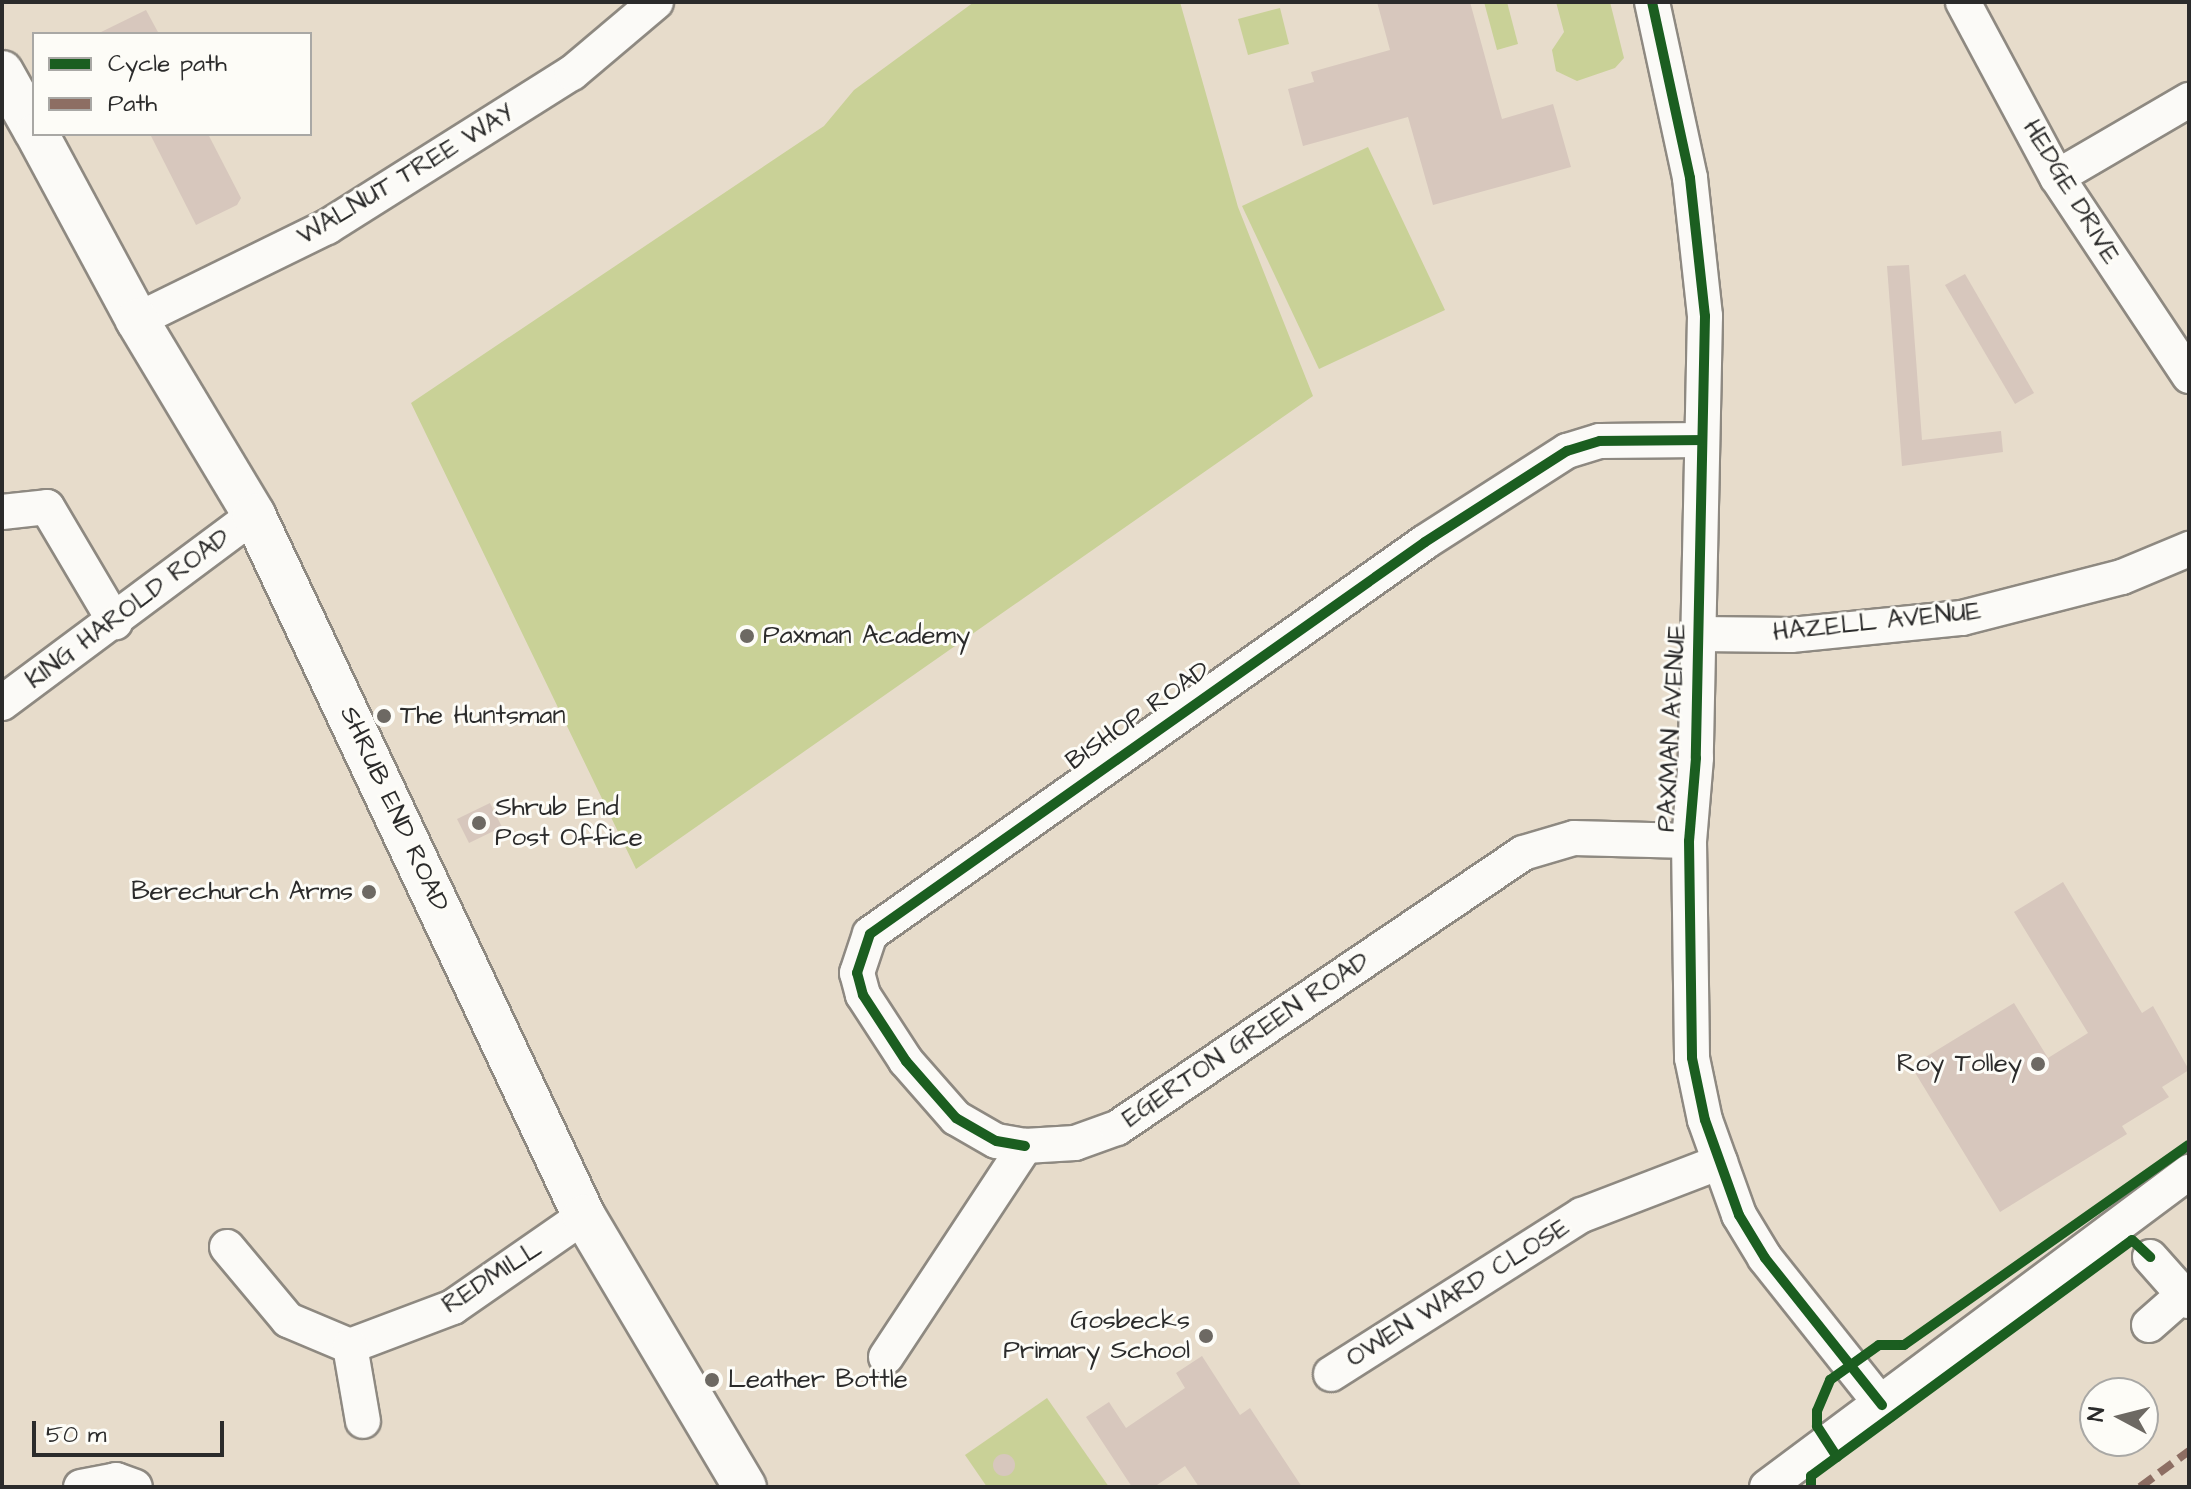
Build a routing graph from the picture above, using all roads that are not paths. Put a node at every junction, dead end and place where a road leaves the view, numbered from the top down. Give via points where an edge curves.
1 (656, 2) edge
2 (1652, 2) edge
3 (1963, 2) edge
4 (2, 72) edge
5 (2189, 100) edge
6 (32, 125) edge
7 (38, 136) edge
8 (2057, 177) junction
9 (137, 320) junction
10 (2189, 376) edge
11 (1702, 440) junction
12 (2, 512) edge
13 (254, 515) junction
14 (2189, 549) edge
15 (115, 622) junction
16 (1699, 634) junction
17 (2, 703) edge
18 (1689, 841) junction
19 (1025, 1146) junction
20 (1720, 1162) junction
21 (2189, 1172) edge
22 (584, 1216) junction
23 (227, 1247) dead end
24 (2150, 1257) dead end
25 (2186, 1298) edge
26 (2149, 1325) dead end
27 (350, 1346) junction
28 (886, 1357) dead end
29 (1331, 1374) dead end
30 (1882, 1405) junction
31 (363, 1421) dead end
32 (81, 1487) edge
33 (135, 1487) edge
34 (745, 1487) edge
35 (1767, 1487) edge

1 - 9 street, WALNUT TREE WAY via 572,73 327,227
2 - 11 street, PAXMAN AVENUE via 1690,178 1705,316
3 - 8 street, HEDGE DRIVE
4 - 6 main road
5 - 8 street
7 - 9 main road, SHRUB END ROAD
8 - 10 street, HEDGE DRIVE
9 - 13 main road, SHRUB END ROAD
11 - 16 street, PAXMAN AVENUE
11 - 19 street, BISHOP ROAD via 1600,441 1567,451 1412,551 870,934 857,973 863,995 906,1061 956,1118 996,1141
12 - 15 street via 47,507
13 - 15 street, KING HAROLD ROAD
13 - 22 main road, SHRUB END ROAD
14 - 16 street, HAZELL AVENUE via 2122,577 1962,618 1791,635
15 - 17 street, KING HAROLD ROAD
16 - 18 street, PAXMAN AVENUE
18 - 19 street, EGERTON GREEN ROAD via 1574,838 1523,853 1117,1128 1075,1143
18 - 20 street, PAXMAN AVENUE via 1692,1058
19 - 28 street
20 - 29 street, OWEN WARD CLOSE via 1582,1215
20 - 30 street, PAXMAN AVENUE via 1739,1215 1765,1258
21 - 30 street
22 - 27 street, REDMILL via 453,1307
22 - 34 main road, SHRUB END ROAD
23 - 27 street via 288,1320
24 - 25 street
25 - 26 street
27 - 31 street
30 - 35 street
32 - 33 street via 116,1480

